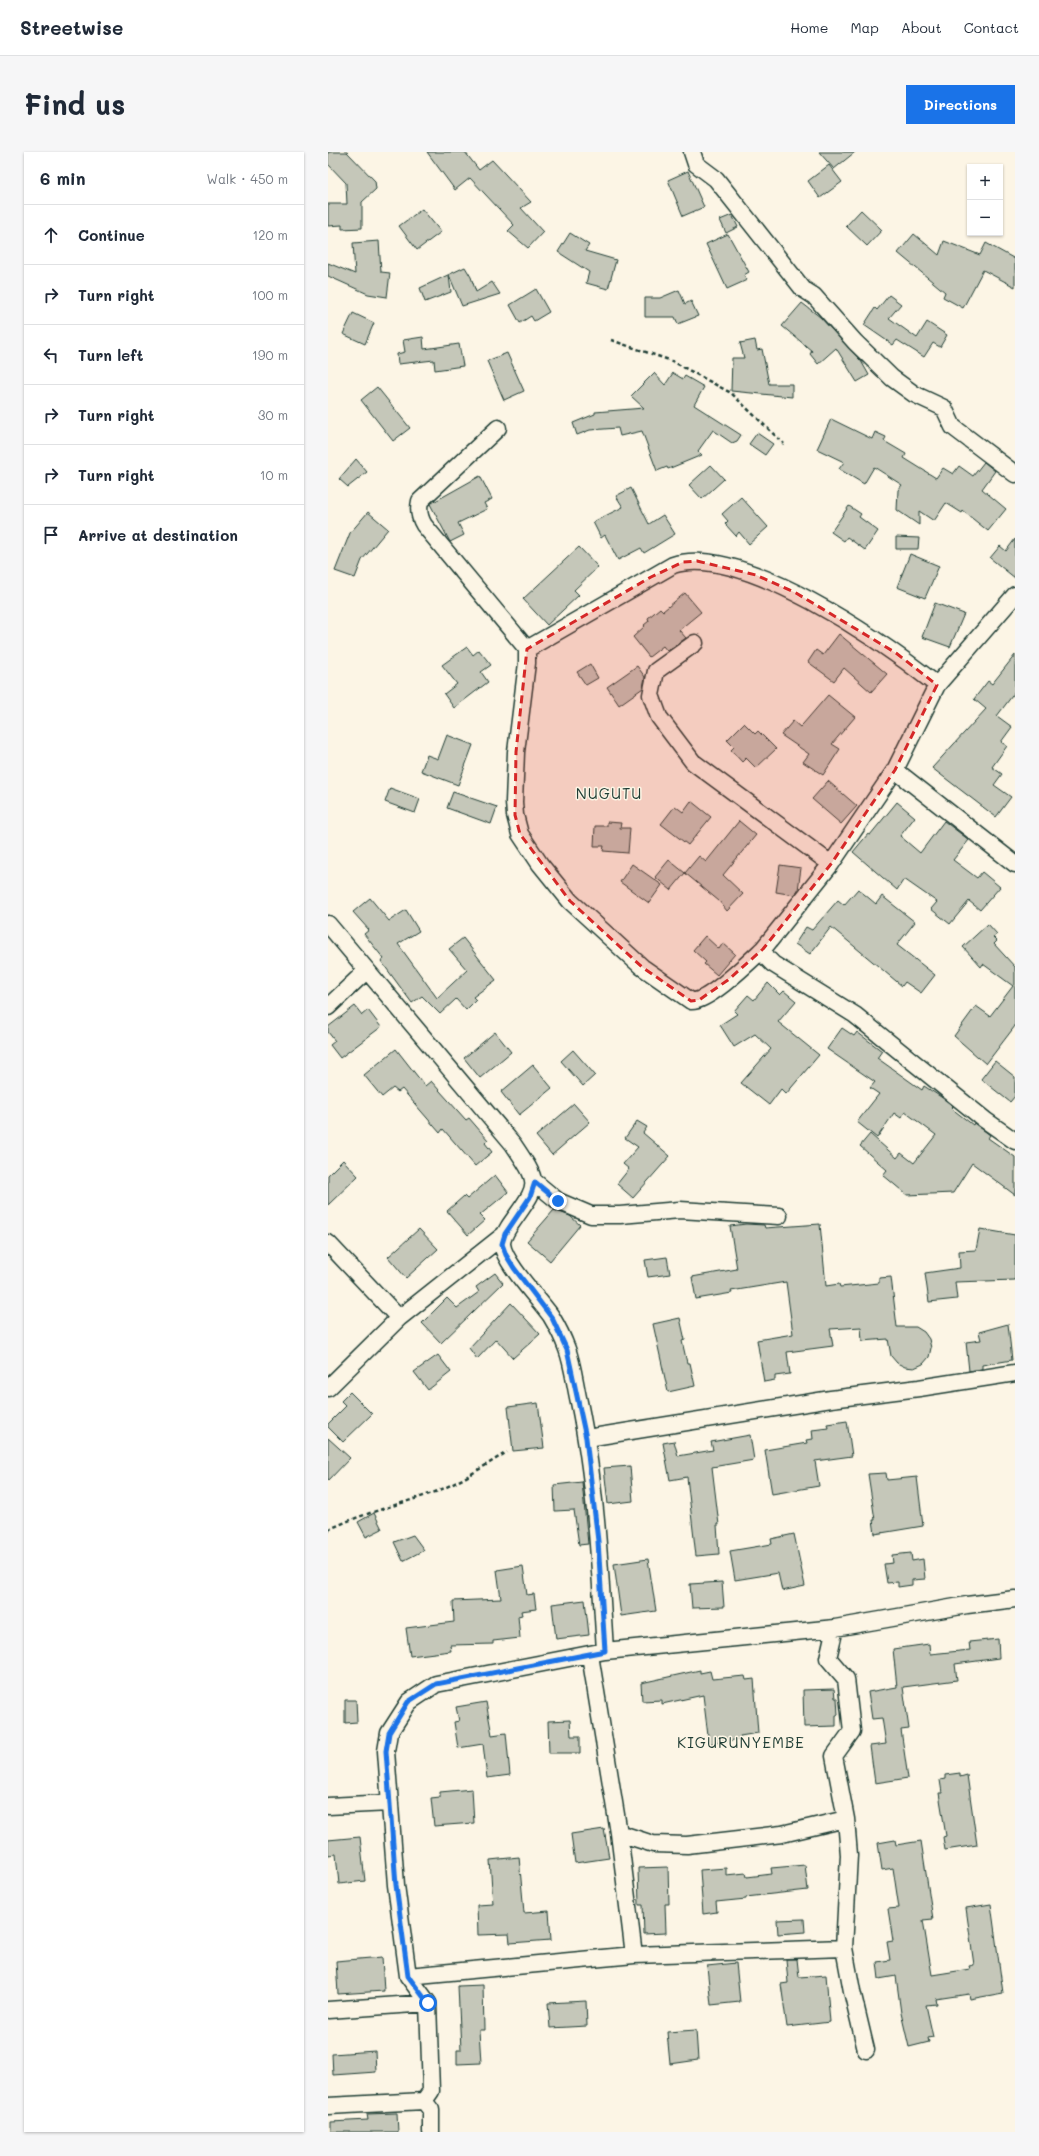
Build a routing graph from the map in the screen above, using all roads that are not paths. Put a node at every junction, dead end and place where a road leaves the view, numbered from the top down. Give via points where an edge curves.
1 (692, 152) edge
2 (498, 428) dead end
3 (1015, 474) edge
4 (1012, 603) edge
5 (695, 643) dead end
6 (527, 649) junction
7 (937, 685) junction
8 (895, 770) junction
9 (831, 864) junction
10 (1015, 864) edge
11 (328, 924) edge
12 (764, 949) junction
13 (367, 970) junction
14 (328, 1007) edge
15 (1015, 1141) edge
16 (535, 1182) junction
17 (779, 1216) dead end
18 (505, 1234) junction
19 (328, 1243) edge
20 (399, 1318) junction
21 (1015, 1373) edge
22 (328, 1388) edge
23 (586, 1438) junction
24 (1015, 1599) edge
25 (835, 1628) junction
26 (598, 1653) junction
27 (390, 1803) junction
28 (328, 1806) edge
29 (846, 1819) junction
30 (619, 1833) junction
31 (844, 1948) junction
32 (634, 1955) junction
33 (408, 1976) junction
34 (428, 2003) junction
35 (328, 2010) edge
36 (866, 2050) dead end
37 (424, 2101) junction
38 (328, 2106) edge
39 (431, 2132) edge

1 - 3 street via 696,164 716,179 803,289 814,296 855,342 903,388 944,408 953,427
2 - 6 street via 420,501 418,511 424,525
4 - 7 street
5 - 9 street via 656,670 651,695 659,717 693,762
6 - 7 street via 674,565 697,561 756,575 796,593 896,653
6 - 12 street via 516,752 514,802 520,834 540,864 570,901 642,967 691,1001 699,1000 728,980
7 - 8 street
8 - 9 street
8 - 10 street
9 - 12 street
11 - 13 street
12 - 15 street via 767,958 774,964 855,1015 985,1120
13 - 14 street
13 - 16 street via 513,1144 531,1171
16 - 17 street via 558,1201 591,1215 680,1210
16 - 18 street via 530,1197
18 - 20 street
18 - 23 street via 502,1244 506,1255 552,1318 567,1350
19 - 20 street
20 - 22 street
21 - 23 street
23 - 26 street via 598,1541
24 - 25 street
25 - 26 street
25 - 29 street via 828,1658 846,1679 852,1731 834,1756
26 - 27 street via 444,1682 422,1691 408,1702 389,1733 386,1751
26 - 30 street
27 - 28 street
27 - 33 street via 396,1885
29 - 30 street via 782,1834 687,1845 654,1844
29 - 31 street via 849,1855
30 - 32 street
31 - 32 street
31 - 36 street
32 - 33 street
33 - 34 street
34 - 35 street
34 - 37 street via 431,2090
37 - 38 street
37 - 39 street via 431,2110

